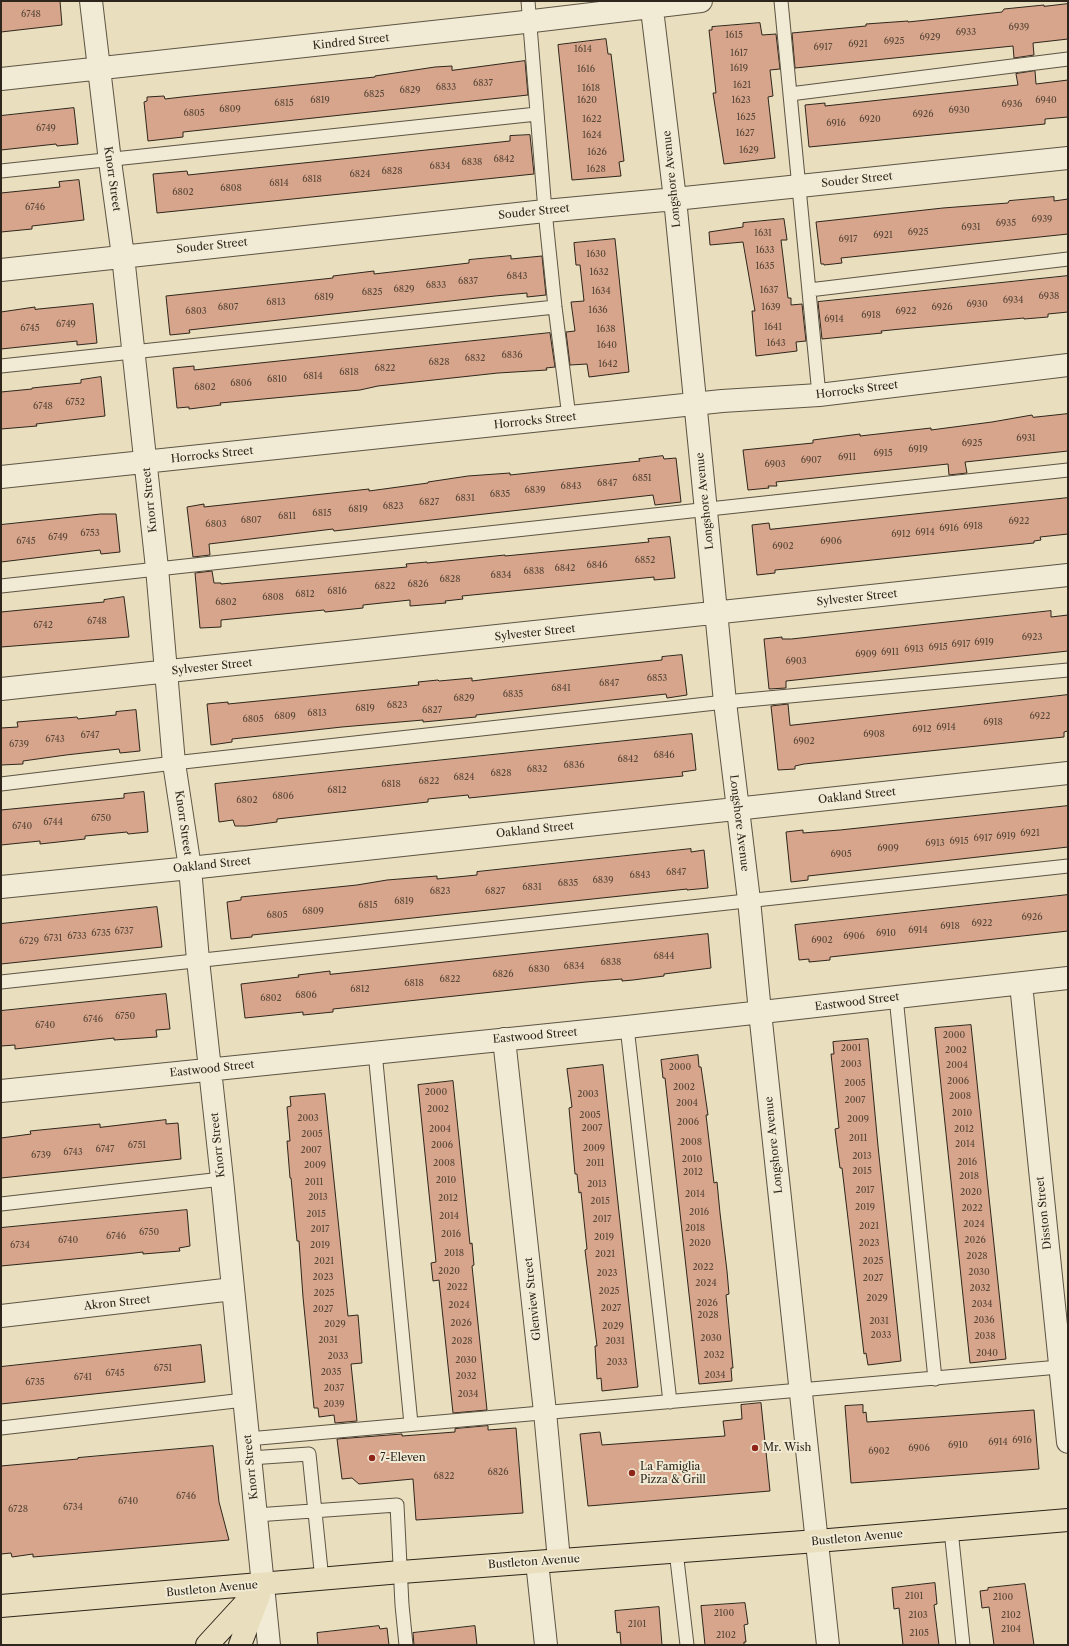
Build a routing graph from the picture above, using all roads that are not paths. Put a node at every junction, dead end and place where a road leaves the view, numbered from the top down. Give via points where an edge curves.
1 (91, 1) edge
2 (701, 1) edge
3 (781, 1) edge
4 (652, 4) edge
5 (529, 11) edge
6 (1068, 59) edge
7 (99, 70) junction
8 (1, 79) edge
9 (790, 94) junction
10 (537, 114) junction
11 (1068, 158) edge
12 (110, 161) junction
13 (1, 172) edge
14 (799, 186) junction
15 (675, 199) junction
16 (545, 210) junction
17 (123, 256) junction
18 (1068, 259) edge
19 (1, 270) edge
20 (809, 290) junction
21 (555, 308) junction
22 (133, 352) junction
23 (1068, 365) edge
24 (1, 366) edge
25 (819, 395) junction
26 (695, 404) junction
27 (569, 417) junction
28 (146, 462) junction
29 (1068, 470) edge
30 (1, 477) edge
31 (706, 509) junction
32 (157, 568) junction
33 (1068, 575) edge
34 (1, 586) edge
35 (717, 614) junction
36 (1068, 670) edge
37 (167, 672) junction
38 (1, 689) edge
39 (724, 702) junction
40 (174, 763) junction
41 (1068, 773) edge
42 (1, 784) edge
43 (737, 808) junction
44 (1068, 866) edge
45 (190, 868) junction
46 (1, 887) edge
47 (749, 900) junction
48 (198, 960) junction
49 (1068, 978) edge
50 (1, 982) edge
51 (1021, 984) junction
52 (896, 997) junction
53 (760, 1012) junction
54 (627, 1027) junction
55 (504, 1039) junction
56 (375, 1052) junction
57 (210, 1070) junction
58 (1, 1091) edge
59 (222, 1179) junction
60 (1, 1204) edge
61 (233, 1289) junction
62 (1, 1316) edge
63 (1063, 1374) edge
64 (935, 1379) junction
65 (800, 1390) junction
66 (244, 1400) junction
67 (670, 1402) junction
68 (545, 1412) junction
69 (411, 1424) junction
70 (1, 1428) edge
71 (1068, 1442) edge
72 (249, 1448) junction
73 (315, 1512) junction
74 (256, 1515) junction
75 (1068, 1520) edge
76 (951, 1530) junction
77 (817, 1541) junction
78 (676, 1551) junction
79 (559, 1560) junction
80 (537, 1562) junction
81 (401, 1572) junction
82 (322, 1580) junction
83 (263, 1584) junction
84 (1, 1606) edge
85 (207, 1645) edge
86 (240, 1645) edge
87 (269, 1645) edge
88 (406, 1645) edge
89 (546, 1645) edge
90 (686, 1645) edge
91 (828, 1645) edge
92 (963, 1645) edge

1 - 7 street, Knorr Street
2 - 4 street, Kindred Street
3 - 9 lane
4 - 5 street, Kindred Street
4 - 15 street, Longshore Avenue
5 - 7 street, Kindred Street
5 - 10 lane
6 - 9 lane
7 - 8 street, Kindred Street
7 - 12 street, Knorr Street
9 - 14 lane
10 - 12 lane
10 - 16 lane
11 - 14 street, Souder Street
12 - 13 lane
12 - 17 street, Knorr Street
14 - 15 street, Souder Street
14 - 20 lane
15 - 16 street, Souder Street
15 - 26 street, Longshore Avenue
16 - 17 street, Souder Street
16 - 21 lane
17 - 19 street, Souder Street
17 - 22 street, Knorr Street
18 - 20 lane
20 - 25 lane
21 - 22 lane
21 - 27 lane
22 - 24 lane
22 - 28 street, Knorr Street
23 - 25 street, Horrocks Street
25 - 26 street, Horrocks Street
26 - 27 street, Horrocks Street
26 - 31 street, Longshore Avenue
27 - 28 street, Horrocks Street
28 - 30 street, Horrocks Street
28 - 32 street, Knorr Street
29 - 31 lane
31 - 32 lane
31 - 35 street, Longshore Avenue
32 - 34 lane
32 - 37 street, Knorr Street
33 - 35 street, Sylvester Street
35 - 37 street, Sylvester Street
35 - 39 street, Longshore Avenue
36 - 39 lane
37 - 38 street, Sylvester Street
37 - 40 street, Knorr Street
39 - 40 lane
39 - 43 street, Longshore Avenue
40 - 42 lane
40 - 45 street, Knorr Street
41 - 43 street, Oakland Street
43 - 45 street, Oakland Street
43 - 47 street, Longshore Avenue
44 - 47 lane
45 - 46 street, Oakland Street
45 - 48 street, Knorr Street
47 - 48 lane
47 - 53 street, Longshore Avenue
48 - 50 lane
48 - 57 street, Knorr Street
49 - 51 street, Eastwood Street
51 - 52 street, Eastwood Street
51 - 63 street, Disston Street
52 - 53 street, Eastwood Street
52 - 64 lane
53 - 54 street, Eastwood Street
53 - 65 street, Longshore Avenue
54 - 55 street, Eastwood Street
54 - 67 lane
55 - 56 street, Eastwood Street
55 - 68 street, Glenview Street
56 - 57 street, Eastwood Street
56 - 69 lane
57 - 58 street, Eastwood Street
57 - 59 street, Knorr Street
59 - 60 lane
59 - 61 street, Knorr Street
61 - 62 street, Akron Street
61 - 66 street, Knorr Street
63 - 64 lane
63 - 71 street, Disston Street
64 - 65 lane
65 - 67 lane
65 - 77 street, Longshore Avenue
66 - 70 lane
66 - 72 street, Knorr Street
67 - 68 lane
68 - 69 lane
68 - 79 street, Glenview Street
69 - 72 lane
72 - 73 lane via 309,1454
72 - 74 street, Knorr Street
73 - 74 lane
73 - 81 lane via 397,1504
73 - 82 lane
74 - 83 street, Knorr Street
75 - 76 main road, Bustleton Avenue
76 - 77 main road, Bustleton Avenue
76 - 92 lane
77 - 78 main road, Bustleton Avenue
77 - 91 street, Longshore Avenue
78 - 79 main road, Bustleton Avenue
78 - 90 lane
79 - 80 main road, Bustleton Avenue
80 - 81 main road, Bustleton Avenue
80 - 89 street
81 - 82 main road, Bustleton Avenue
81 - 88 lane
82 - 83 main road, Bustleton Avenue
83 - 84 main road, Bustleton Avenue
83 - 85 main road
83 - 86 main road
83 - 87 street, Knorr Street

